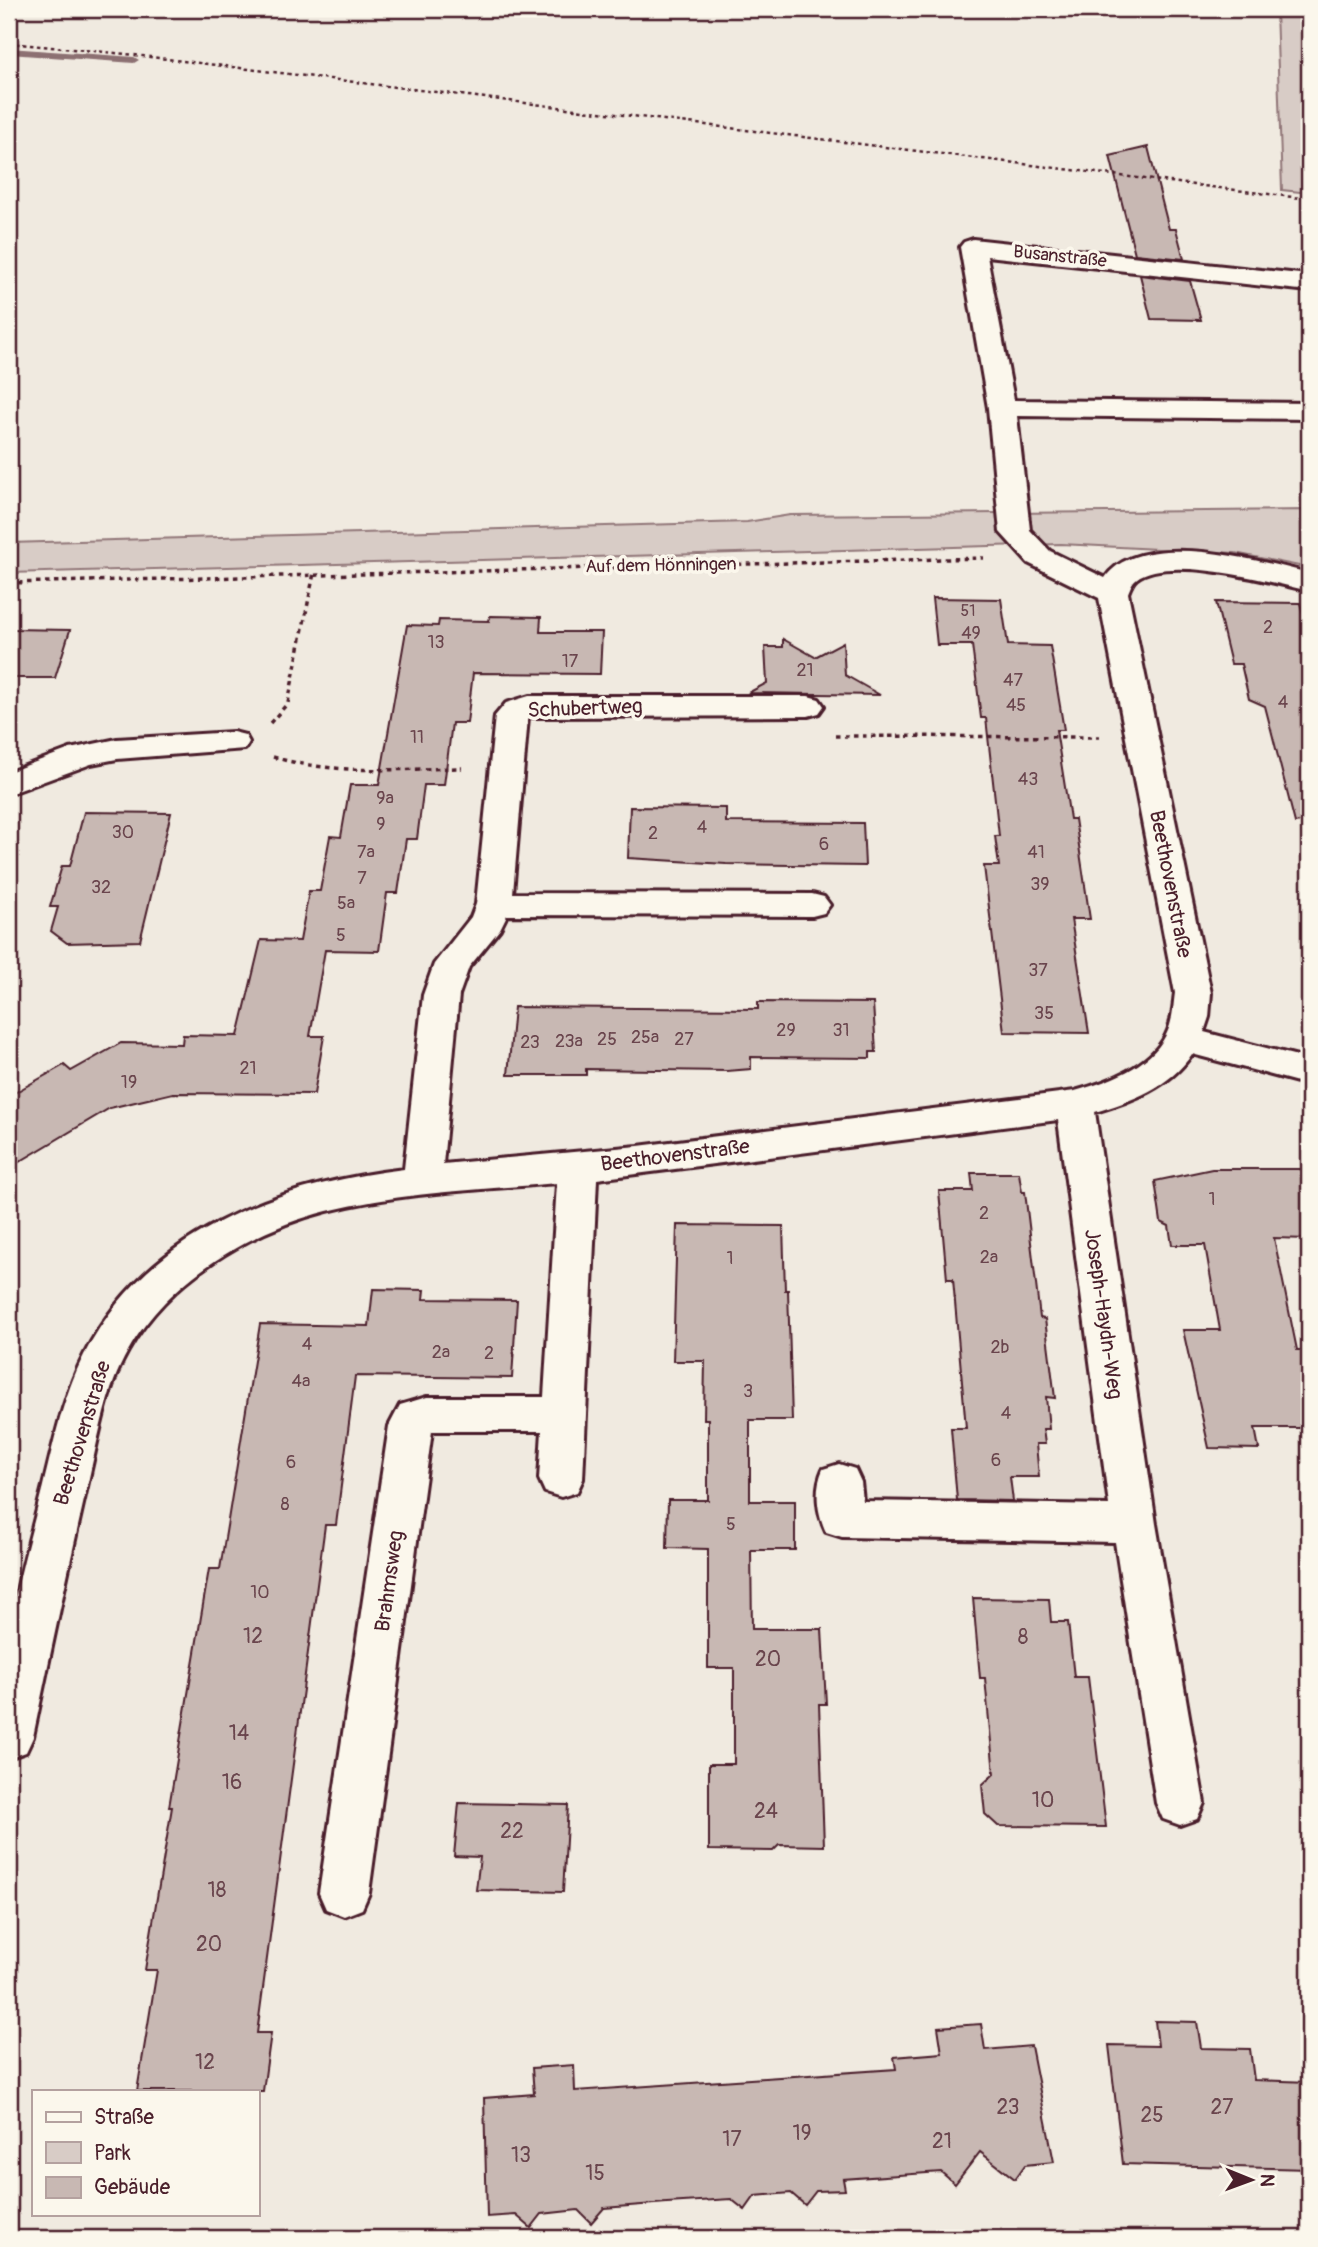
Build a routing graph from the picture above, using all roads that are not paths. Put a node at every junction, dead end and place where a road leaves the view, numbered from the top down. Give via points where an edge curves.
1 (1309, 283) edge
2 (1002, 408) junction
3 (1309, 411) edge
4 (1125, 580) junction
5 (1309, 582) edge
6 (808, 706) dead end
7 (233, 742) road end
8 (9, 784) edge
9 (494, 904) junction
10 (812, 905) dead end
11 (1184, 1039) junction
12 (1309, 1072) edge
13 (1075, 1104) junction
14 (578, 1167) junction
15 (422, 1183) junction
16 (564, 1414) junction
17 (561, 1479) dead end
18 (839, 1482) dead end
19 (1134, 1524) junction
20 (9, 1737) edge
21 (1180, 1802) dead end
22 (344, 1893) dead end

1 - 2 street, Busanstraße via 973,247
2 - 3 street
2 - 4 street, Busanstraße via 1015,532 1039,557
4 - 5 street via 1164,560 1182,560
4 - 11 street, Beethovenstraße via 1142,737 1193,993 1194,1012
6 - 9 street, Schubertweg via 528,706 517,710 512,716
7 - 8 street via 117,749 82,756
9 - 10 street
9 - 15 street, Schubertweg via 487,921 452,964 440,995
11 - 12 street
11 - 13 street, Beethovenstraße via 1170,1059 1140,1080 1103,1098
13 - 14 street, Beethovenstraße
13 - 19 street, Joseph-Haydn-Weg
14 - 15 street, Beethovenstraße
14 - 16 street
15 - 20 street, Beethovenstraße via 295,1205 236,1229 173,1271 124,1323 109,1346 81,1425
16 - 17 street
16 - 22 street, Brahmsweg via 415,1417
18 - 19 street via 842,1519
19 - 21 street, Joseph-Haydn-Weg

